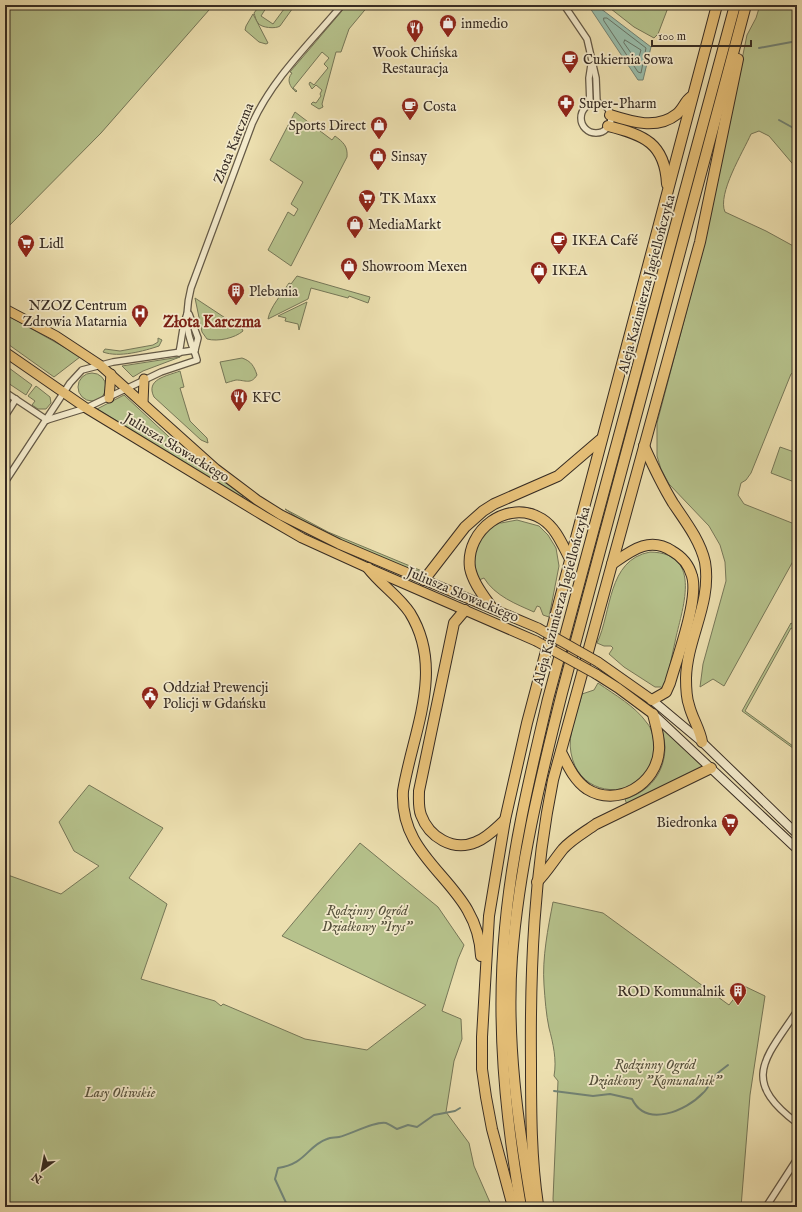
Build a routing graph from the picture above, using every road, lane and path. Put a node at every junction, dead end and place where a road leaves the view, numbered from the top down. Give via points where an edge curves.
1 (342, 5) edge
2 (564, 5) edge
3 (717, 5) edge
4 (735, 5) edge
5 (747, 5) edge
6 (592, 63) junction
7 (693, 96) junction
8 (597, 103) junction
9 (590, 104) junction
10 (610, 114) junction
11 (608, 126) junction
12 (669, 189) junction
13 (5, 309) edge
14 (188, 312) junction
15 (195, 350) junction
16 (5, 352) edge
17 (179, 352) junction
18 (100, 365) junction
19 (111, 374) junction
20 (144, 379) junction
21 (126, 388) junction
22 (5, 392) edge
23 (63, 393) junction
24 (109, 398) junction
25 (16, 399) junction
26 (143, 403) junction
27 (86, 408) junction
28 (5, 416) edge
29 (47, 420) junction
30 (600, 440) junction
31 (644, 446) junction
32 (5, 482) edge
33 (570, 559) junction
34 (612, 564) junction
35 (368, 568) junction
36 (424, 580) junction
37 (492, 608) junction
38 (465, 610) junction
39 (652, 700) junction
40 (653, 714) junction
41 (702, 742) junction
42 (561, 752) junction
43 (711, 768) junction
44 (506, 820) junction
45 (797, 834) edge
46 (797, 849) edge
47 (537, 882) junction
48 (484, 978) junction
49 (797, 1011) edge
50 (797, 1123) edge
51 (797, 1159) edge
52 (513, 1207) edge
53 (521, 1207) edge
54 (532, 1207) edge
55 (538, 1207) edge
56 (766, 1207) edge

1 - 14 street, Złota Karczma via 277,82 259,109 191,288
2 - 6 street via 587,39
3 - 7 highway
4 - 53 highway, Aleja Kazimierza Jagiellończyka via 548,699 513,860 505,927 501,1023 506,1109
5 - 31 highway via 700,242
5 - 54 highway, Aleja Kazimierza Jagiellończyka via 536,796 520,888 512,958 511,1005 517,1109
6 - 8 street via 596,78
6 - 9 street via 589,78
7 - 10 highway via 677,114 655,124 638,123
7 - 12 highway
8 - 9 street
8 - 10 street via 606,107
9 - 11 street via 581,117 586,129 597,133
10 - 11 street
11 - 12 highway via 637,135 657,149 664,160
12 - 30 highway
13 - 18 main road via 56,336
14 - 15 street, Złota Karczma via 198,338
14 - 17 street, Złota Karczma via 182,326 183,339
15 - 17 street
15 - 20 street, Złota Karczma via 197,360
16 - 23 main road
17 - 18 street
18 - 19 main road
18 - 23 street via 82,370
19 - 21 main road, Juliusza Słowackiego
19 - 24 main road
20 - 21 street, Złota Karczma
20 - 26 main road
21 - 24 street, Złota Karczma
21 - 26 main road, Juliusza Słowackiego
22 - 25 street
23 - 27 main road
23 - 29 street
24 - 27 street
25 - 28 street
25 - 29 street
26 - 36 main road, Juliusza Słowackiego via 193,450 257,500 312,532
27 - 29 street
27 - 35 main road, Juliusza Słowackiego via 302,538
29 - 32 street
30 - 33 highway
30 - 36 highway via 558,476 494,504 478,514
31 - 34 highway
31 - 41 highway via 661,482 698,543 704,561 704,604 686,679 688,705
33 - 37 highway via 556,533 537,517 517,513 506,514 485,525 477,536 470,561 474,579
33 - 44 highway via 527,723
34 - 39 highway via 638,546 657,545 667,548 683,559 692,576 693,595 670,683 666,692
34 - 42 highway
35 - 38 main road, Juliusza Słowackiego
35 - 48 highway via 409,612 426,652 426,686 403,791 402,804 406,825 416,845 453,888 471,915 478,935
36 - 37 main road, Juliusza Słowackiego
37 - 39 main road, Juliusza Słowackiego, bridge via 538,628 598,662
38 - 40 main road, Juliusza Słowackiego, bridge via 536,641 596,674
38 - 44 highway via 454,623 419,791 420,808 429,830 445,842 453,844 475,843
39 - 41 main road, Juliusza Słowackiego
40 - 42 highway via 659,743 657,763 644,783 628,793 606,795 588,789 569,769
40 - 43 main road, Juliusza Słowackiego
41 - 45 main road, Juliusza Słowackiego
42 - 47 highway via 545,821
43 - 46 main road, Juliusza Słowackiego
43 - 47 highway via 596,824 564,848
44 - 48 highway via 489,916
47 - 55 highway via 530,1011 532,1164
48 - 52 highway via 483,1076 492,1129
49 - 50 street via 766,1060 763,1075 764,1087 772,1101
51 - 56 street

